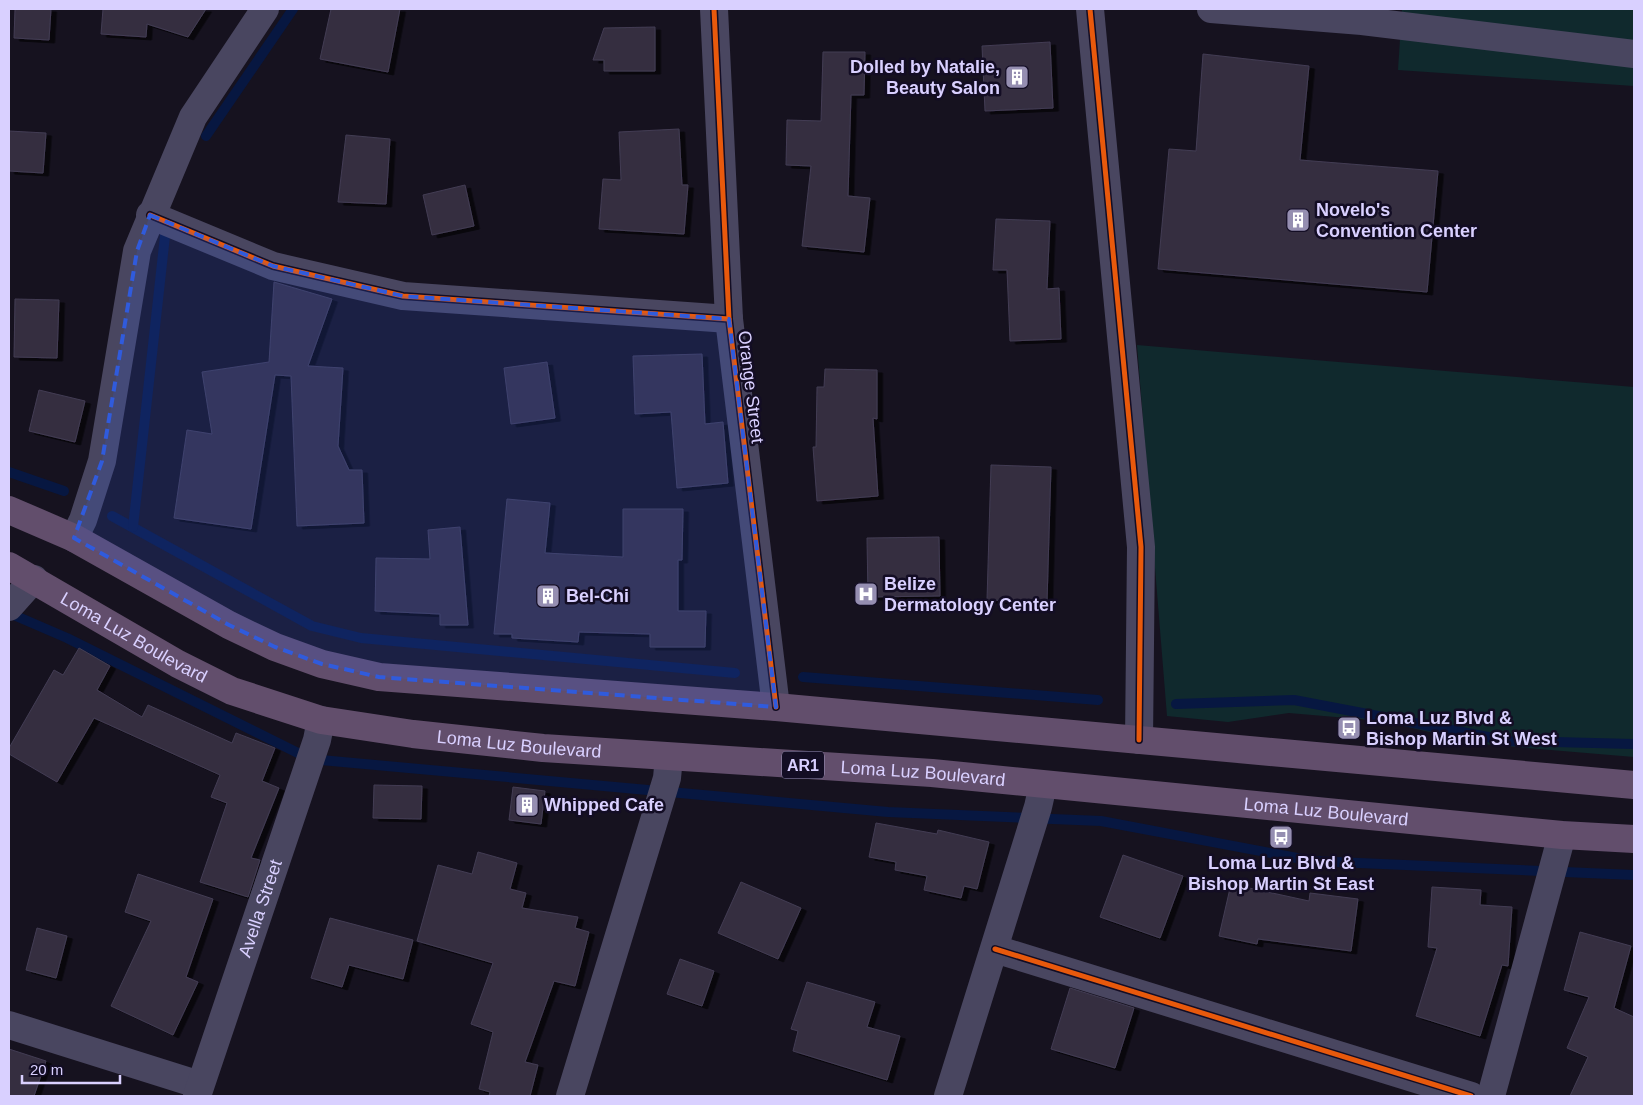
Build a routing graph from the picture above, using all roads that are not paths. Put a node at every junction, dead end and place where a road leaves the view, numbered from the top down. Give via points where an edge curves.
1 (265, 9) edge
2 (714, 9) edge
3 (1090, 9) edge
4 (1211, 9) edge
5 (1363, 15) edge
6 (1634, 54) edge
7 (150, 215) junction
8 (728, 319) junction
9 (9, 510) edge
10 (74, 538) junction
11 (9, 566) edge
12 (34, 579) junction
13 (9, 607) edge
14 (776, 707) junction
15 (321, 720) junction
16 (1140, 740) junction
17 (669, 757) junction
18 (1043, 785) junction
19 (1634, 785) edge
20 (1562, 835) junction
21 (1634, 839) edge
22 (995, 948) junction
23 (9, 1025) edge
24 (198, 1091) edge
25 (570, 1096) edge
26 (948, 1096) edge
27 (1471, 1096) edge
28 (1491, 1096) edge

1 - 7 street via 193,117
2 - 8 street, Orange Street
3 - 16 street via 1141,547
4 - 5 street
5 - 6 street
7 - 8 street via 274,266 403,296
7 - 10 street via 137,251 102,461
8 - 14 street, Orange Street
9 - 10 highway
10 - 14 highway via 229,625 275,648 322,664 380,677
11 - 12 highway, Loma Luz Boulevard / AR1
12 - 13 street
12 - 15 highway, Loma Luz Boulevard / AR1 via 178,664 232,691
14 - 16 highway
15 - 17 highway, Loma Luz Boulevard / AR1 via 515,745
15 - 24 street, Avella Street
16 - 19 highway
17 - 18 highway, Loma Luz Boulevard / AR1 via 932,773
17 - 25 street via 667,778
18 - 20 highway, Loma Luz Boulevard / AR1
18 - 22 street
20 - 21 highway, Loma Luz Boulevard / AR1
20 - 28 street
22 - 26 street
22 - 27 street
23 - 24 street

